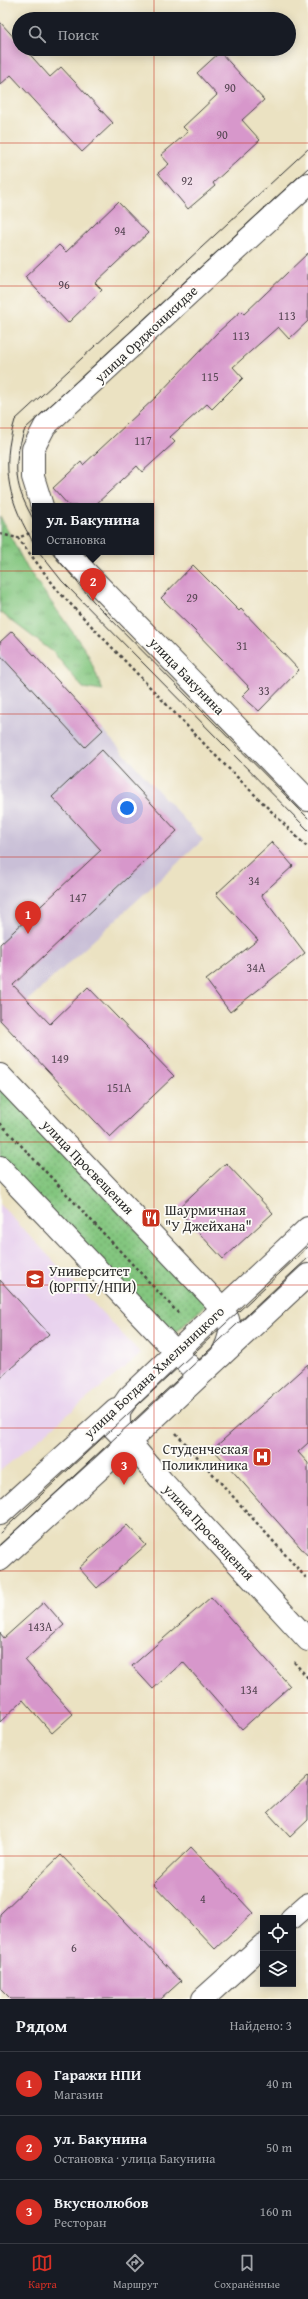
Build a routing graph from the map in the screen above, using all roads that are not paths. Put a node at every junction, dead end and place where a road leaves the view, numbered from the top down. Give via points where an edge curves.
1 (308, 184) edge
2 (41, 503) edge
3 (69, 555) edge
4 (308, 800) edge
5 (0, 1075) edge
6 (0, 1167) edge
7 (308, 1228) edge
8 (308, 1275) edge
9 (222, 1308) junction
10 (176, 1352) junction
11 (221, 1356) junction
12 (199, 1376) junction
13 (128, 1398) junction
14 (105, 1419) junction
15 (128, 1443) junction
16 (0, 1514) edge
17 (0, 1560) edge
18 (308, 1640) edge
19 (308, 1904) edge
20 (295, 1915) edge
21 (260, 1948) edge
22 (203, 1999) edge

1 - 2 street, улица Орджоникидзе via 45,426 34,449 33,477
3 - 4 street, улица Бакунина
5 - 9 street, улица Просвещения
6 - 10 street
7 - 9 street, улица Богдана Хмельницкого
8 - 11 street
9 - 10 street, улица Богдана Хмельницкого
9 - 11 street, улица Просвещения via 229,1319 231,1330 230,1339
10 - 12 street
10 - 13 street, улица Богдана Хмельницкого
11 - 12 street
12 - 15 street
13 - 14 street, улица Богдана Хмельницкого
13 - 15 street, улица Просвещения via 119,1411 118,1418
14 - 15 street
14 - 16 street, улица Богдана Хмельницкого
15 - 17 street
15 - 18 street, улица Просвещения
19 - 20 street
21 - 22 street

